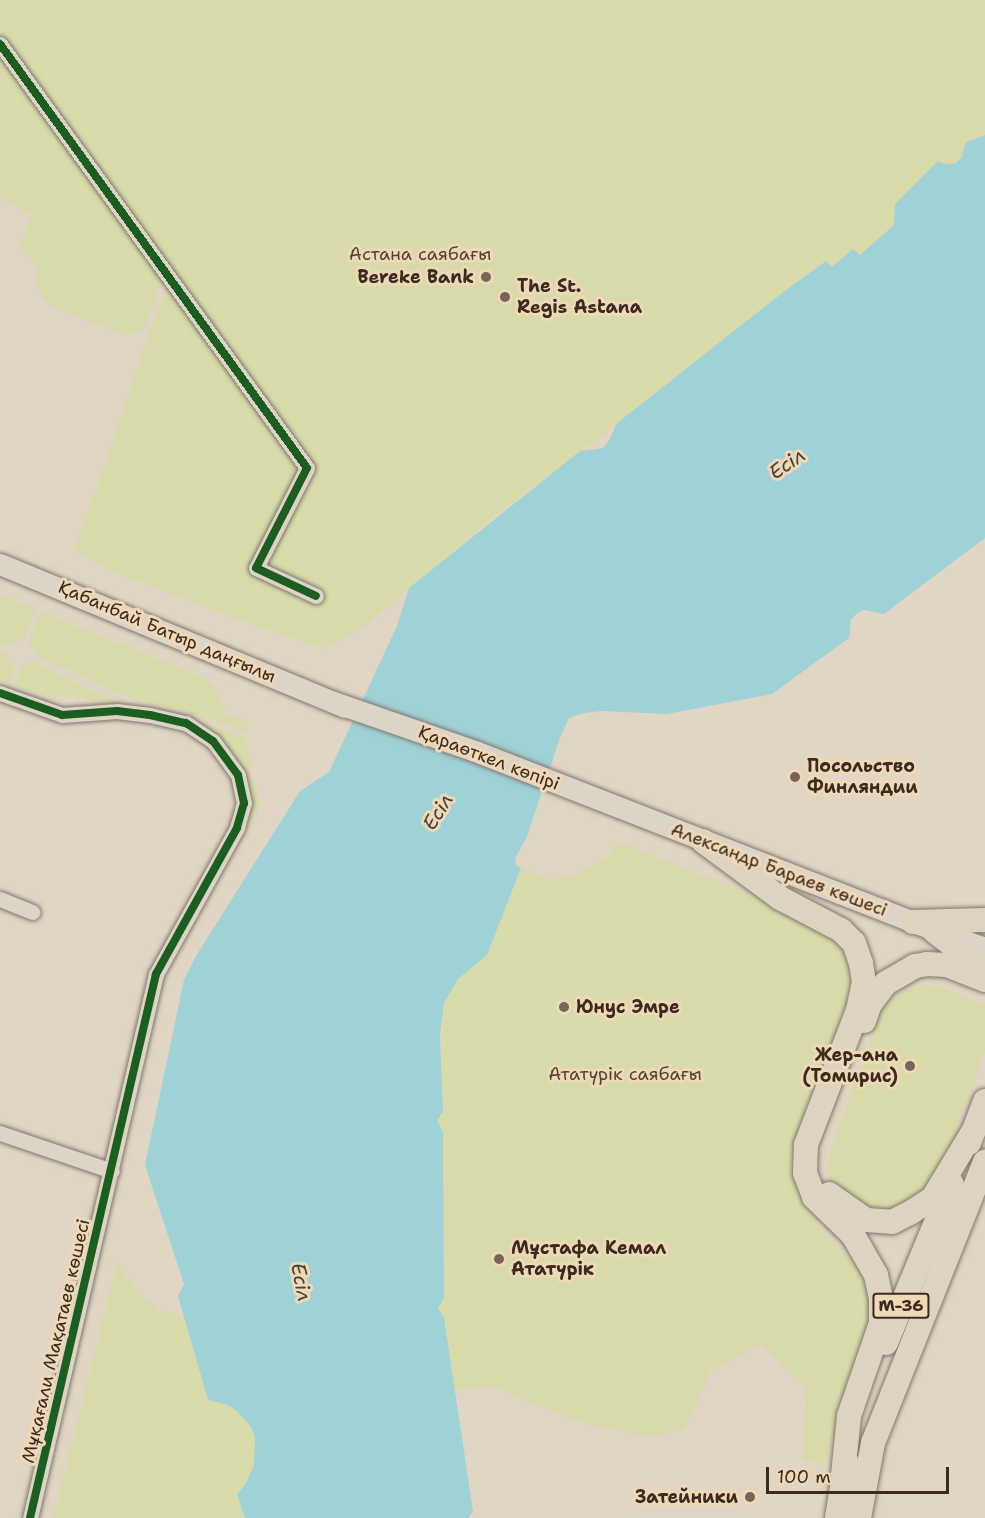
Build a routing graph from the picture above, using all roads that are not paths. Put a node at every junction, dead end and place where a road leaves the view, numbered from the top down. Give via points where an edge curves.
1 (0, 44) edge
2 (0, 564) edge
3 (316, 596) dead end
4 (0, 693) edge
5 (334, 702) joint
6 (573, 790) joint
7 (703, 841) junction
8 (0, 899) edge
9 (32, 912) dead end
10 (985, 920) edge
11 (924, 927) junction
12 (985, 948) edge
13 (985, 954) edge
14 (985, 970) edge
15 (985, 980) edge
16 (985, 1101) edge
17 (974, 1130) junction
18 (0, 1133) edge
19 (985, 1161) edge
20 (112, 1171) junction
21 (843, 1475) junction
22 (30, 1518) edge
23 (837, 1518) edge
24 (859, 1518) edge

1 - 3 street via 307,468 256,568
2 - 5 main road, Қабанбай Батыр даңғылы
4 - 20 street, Мұқағали Мақатаев көшесі via 62,715 117,711 186,723 213,741 238,775 244,803 237,828 156,974
5 - 6 main road, Қараөткел көпірі
6 - 7 main road, Александр Бараев көшесі
7 - 11 main road, Александр Бараев көшесі
7 - 21 main road via 780,898 841,930 854,943 861,963 864,982 858,1010 806,1145 805,1173 814,1197 853,1235 876,1275 881,1298 881,1323 849,1416
8 - 9 street
10 - 11 main road
11 - 12 main road, Александр Бараев көшесі
11 - 13 main road
11 - 14 main road
15 - 17 main road via 947,965 927,964 904,971 886,983 870,1004 816,1154 816,1165 829,1194 846,1208 866,1220 892,1222 933,1198
16 - 17 main road, M-36
17 - 21 main road, M-36 via 866,1392
18 - 20 street
19 - 24 main road, M-36 via 873,1443
20 - 22 street, Мұқағали Мақатаев көшесі
21 - 23 main road, M-36

